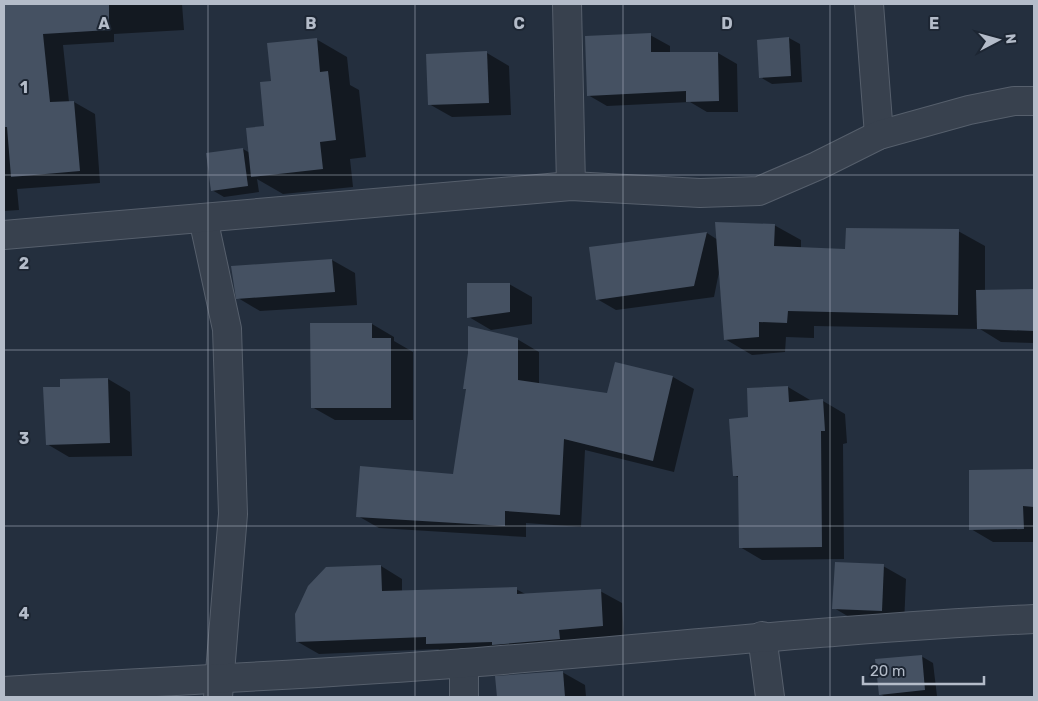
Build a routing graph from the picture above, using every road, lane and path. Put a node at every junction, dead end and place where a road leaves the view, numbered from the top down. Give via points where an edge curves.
1 (567, 4) edge
2 (869, 4) edge
3 (1034, 101) edge
4 (879, 135) junction
5 (570, 186) junction
6 (203, 218) junction
7 (4, 235) edge
8 (1034, 619) edge
9 (762, 636) junction
10 (464, 663) junction
11 (219, 687) edge
12 (4, 691) edge
13 (464, 697) edge
14 (770, 697) edge

1 - 5 street
2 - 4 street
3 - 4 street via 1014,101 969,110
4 - 5 street via 759,192 700,193
5 - 6 street
6 - 7 street
6 - 11 street via 228,328 233,514
8 - 9 street
9 - 10 street
9 - 14 street
10 - 11 street
10 - 13 street
11 - 12 street

